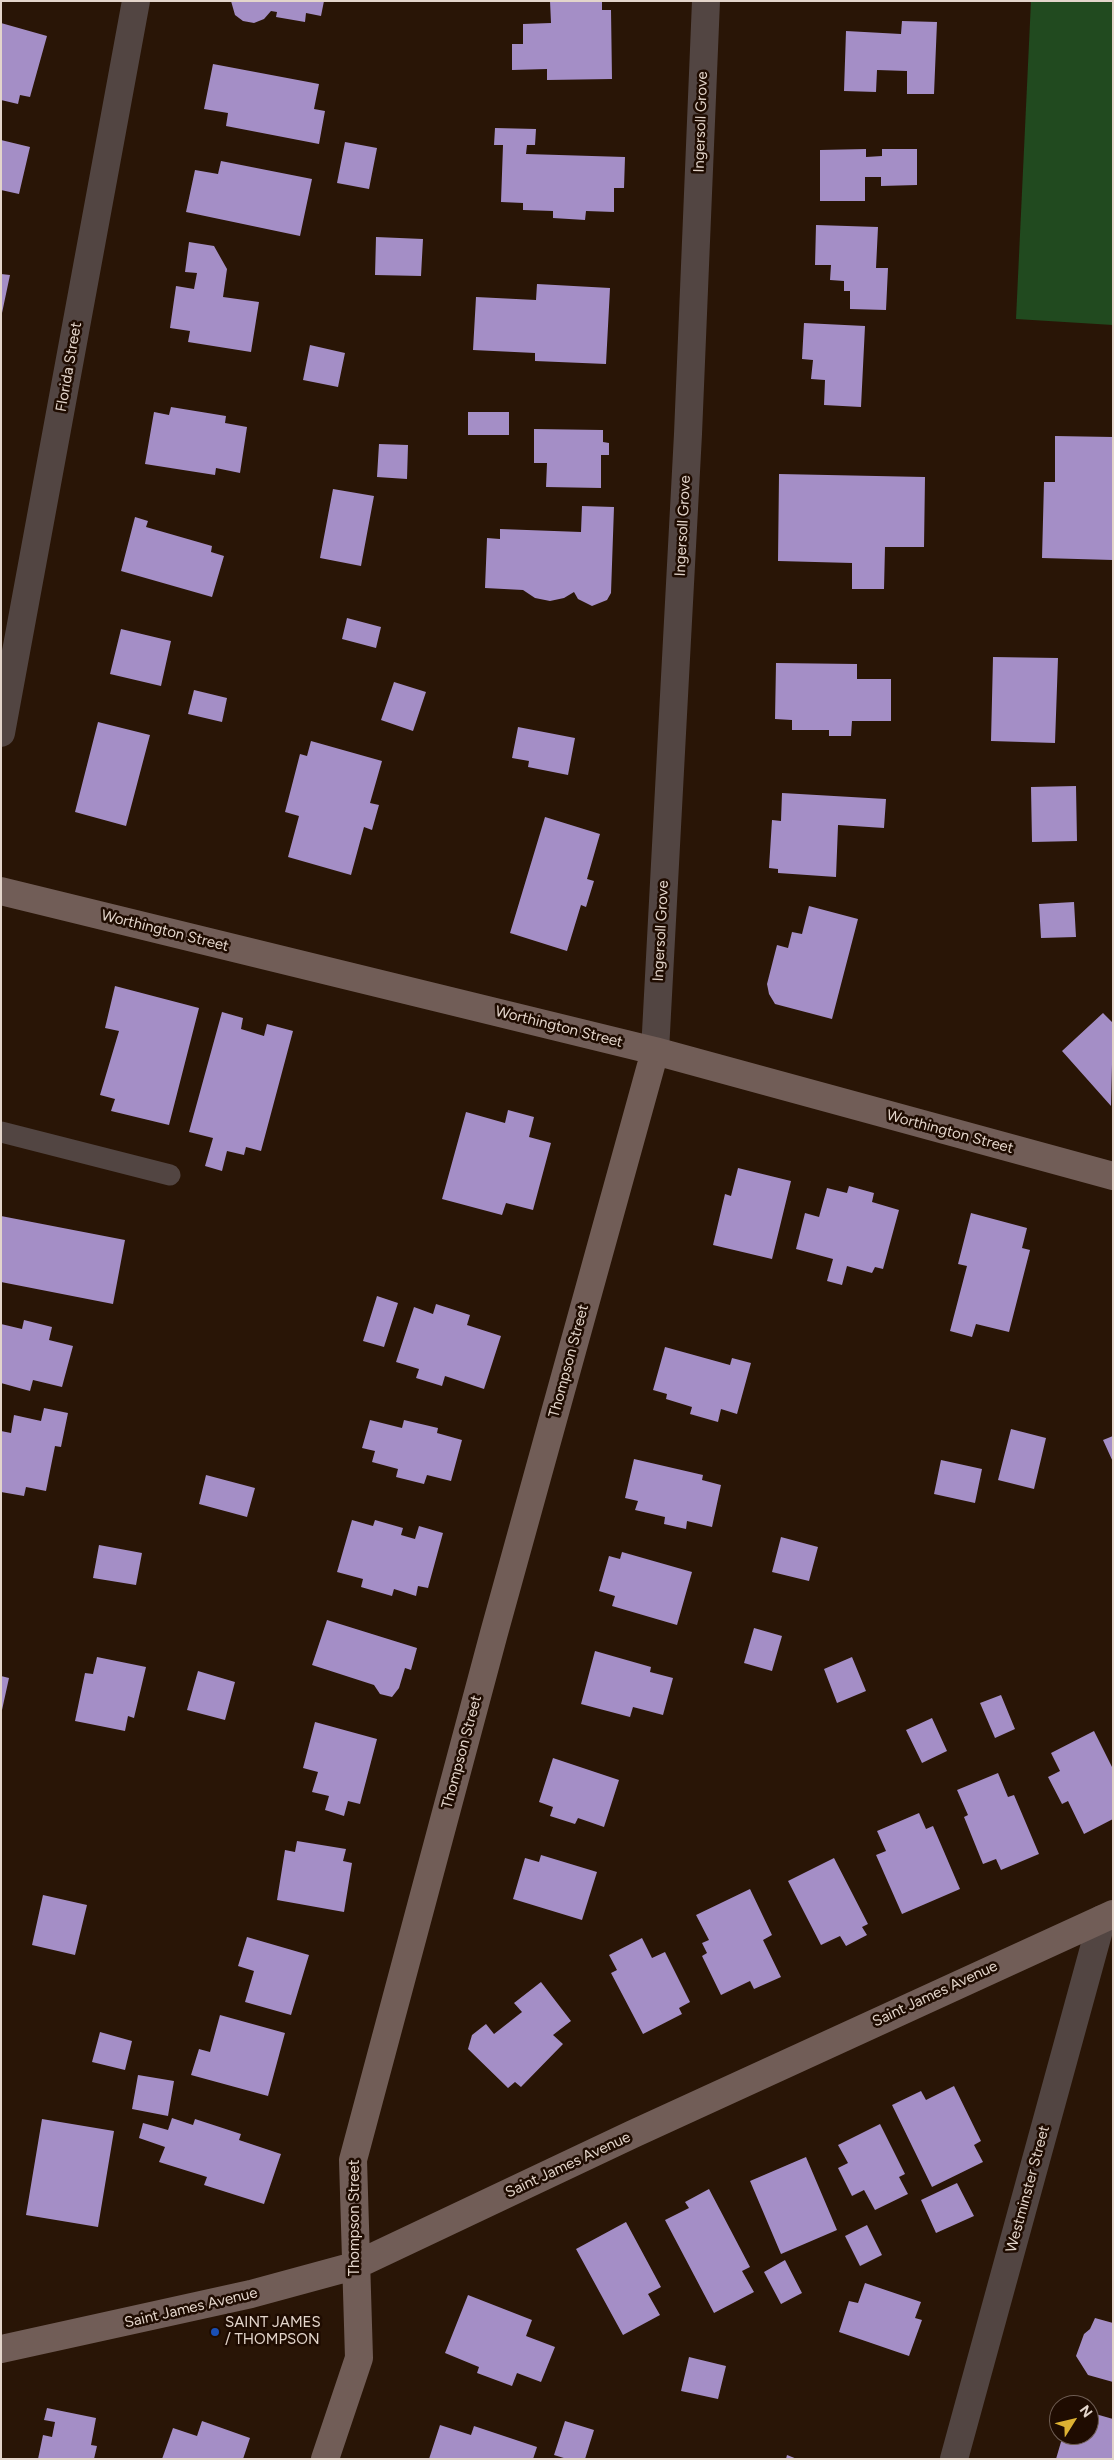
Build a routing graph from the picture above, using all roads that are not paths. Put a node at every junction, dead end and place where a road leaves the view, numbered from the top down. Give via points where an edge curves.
1 (136, 1) edge
2 (706, 1) edge
3 (1, 733) edge
4 (1, 890) edge
5 (655, 1051) junction
6 (1, 1132) edge
7 (170, 1175) dead end
8 (1113, 1176) edge
9 (1107, 1917) edge
10 (354, 2266) junction
11 (1, 2349) edge
12 (325, 2459) edge
13 (954, 2459) edge

1 - 3 street, Florida Street
2 - 5 street, Ingersoll Grove via 688,434
4 - 5 main road, Worthington Street
5 - 8 main road, Worthington Street
5 - 10 main road, Thompson Street via 491,1643 353,2160
6 - 7 lane
9 - 10 main road, Saint James Avenue
9 - 13 street, Westminster Street
10 - 11 main road, Saint James Avenue via 234,2298
10 - 12 main road, Thompson Street via 359,2358

